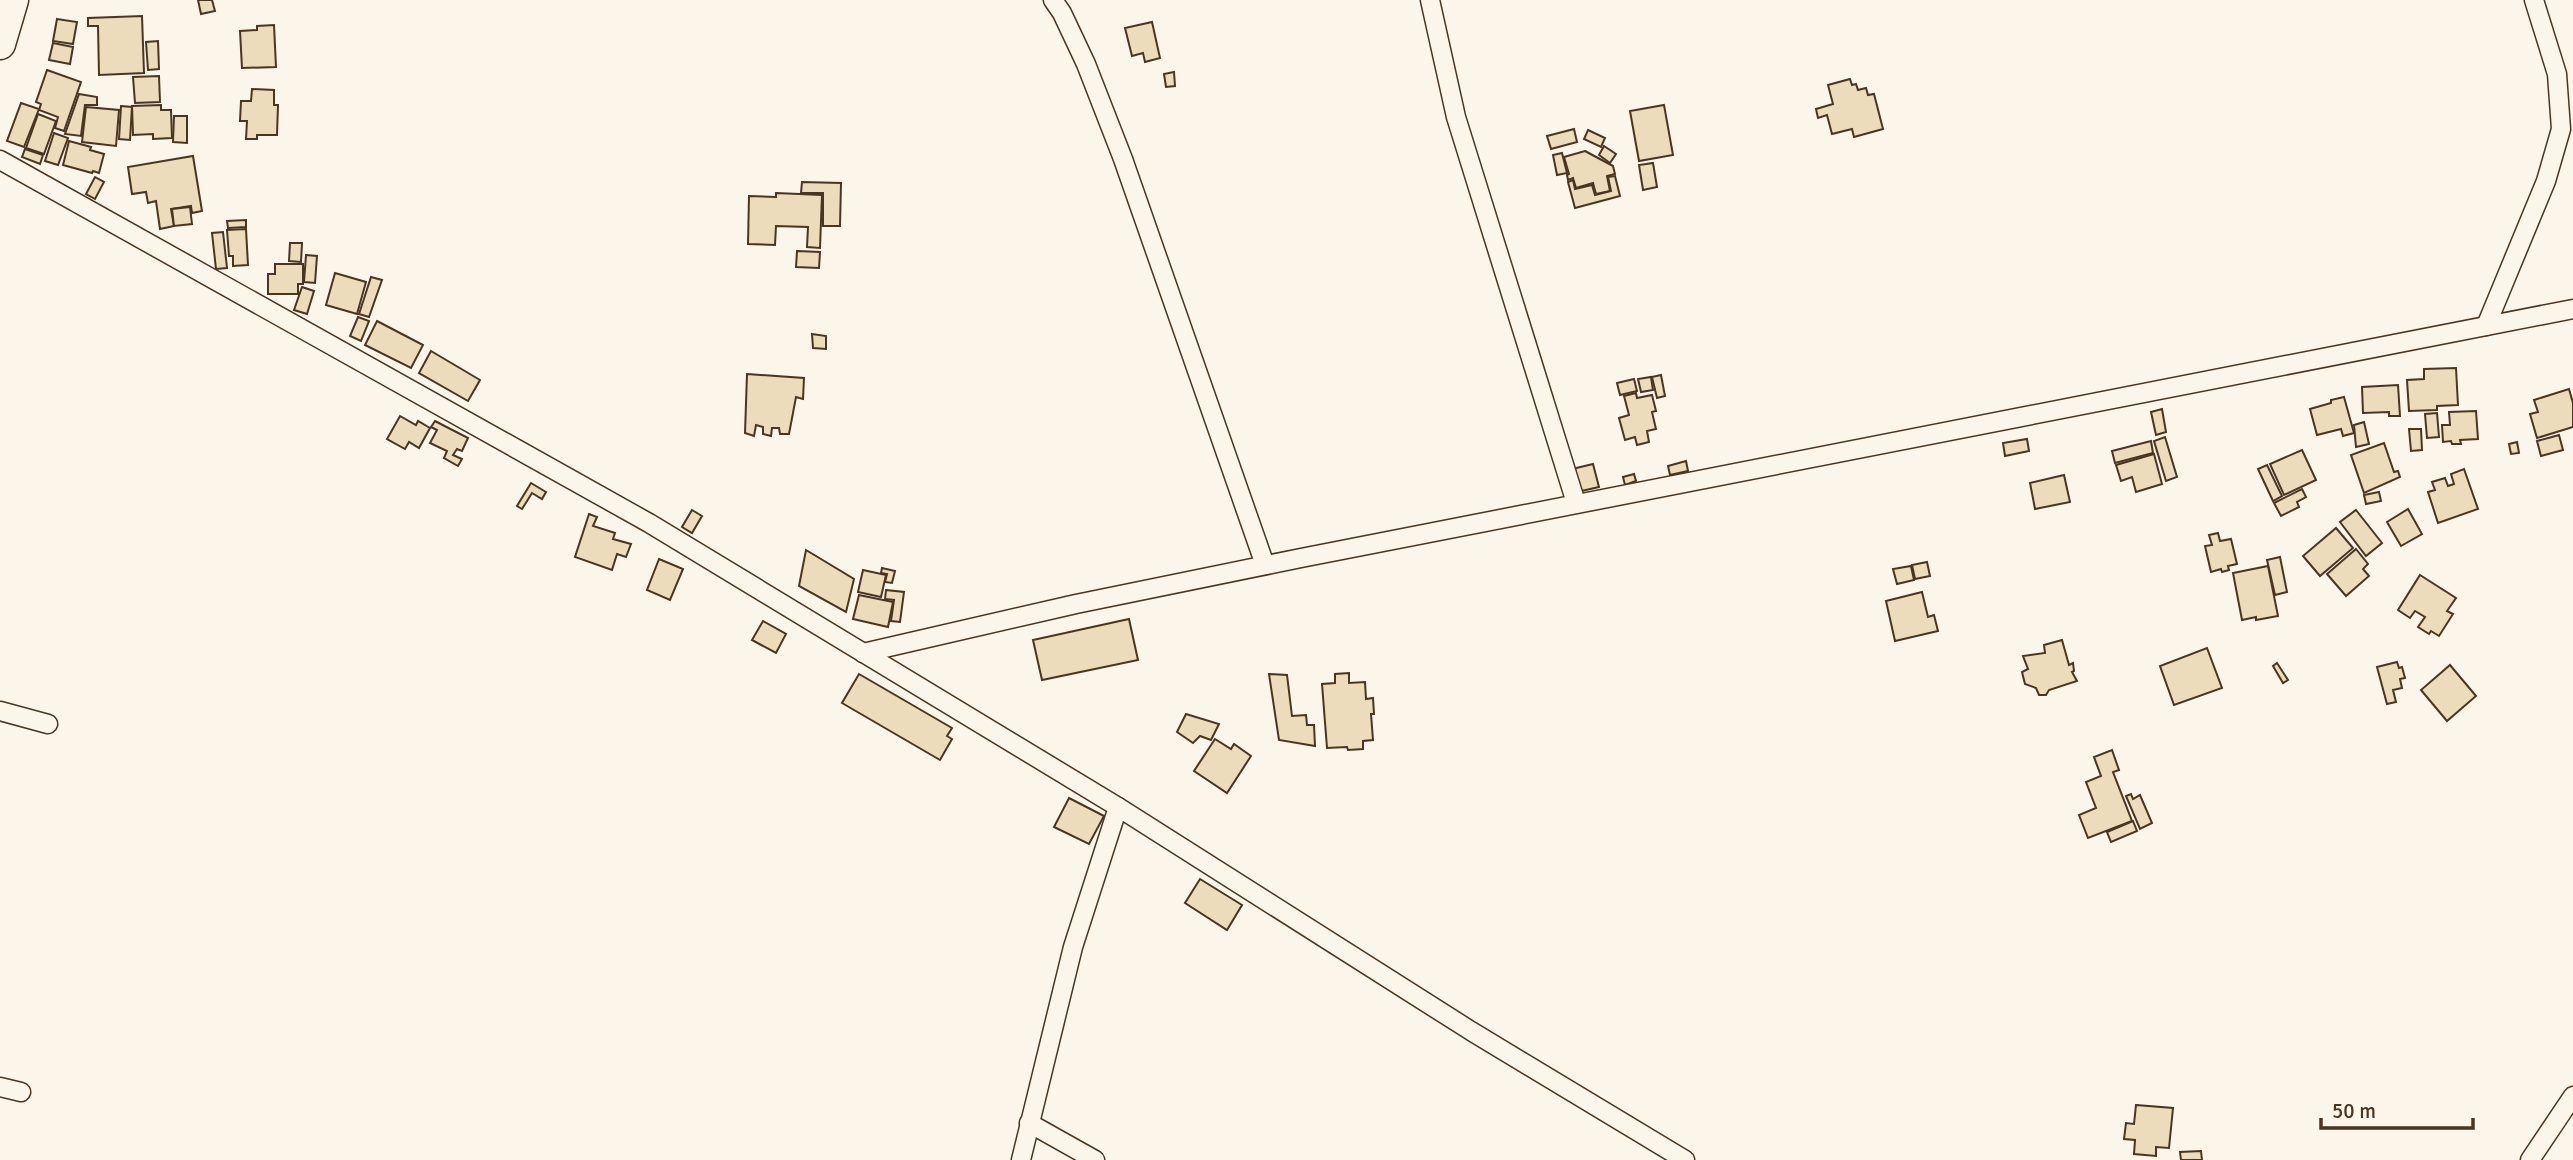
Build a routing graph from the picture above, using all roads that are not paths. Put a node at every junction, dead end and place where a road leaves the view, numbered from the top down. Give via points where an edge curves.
1 (13, 0) edge
2 (1053, 0) edge
3 (1430, 0) edge
4 (2534, 0) edge
5 (0, 44) edge
6 (0, 160) edge
7 (2573, 309) edge
8 (2486, 326) junction
9 (1576, 503) junction
10 (1265, 565) junction
11 (863, 653) junction
12 (0, 711) edge
13 (48, 724) dead end
14 (1118, 807) junction
15 (0, 1087) edge
16 (21, 1092) dead end
17 (2573, 1096) edge
18 (1029, 1123) junction
19 (1021, 1160) edge
20 (1095, 1160) edge
21 (1685, 1160) edge
22 (2530, 1160) edge

1 - 5 main road
2 - 10 street via 1086,64 1123,159
3 - 9 street via 1456,117
4 - 8 street via 2557,74 2561,129 2546,181
6 - 11 street via 649,523
7 - 8 street
8 - 9 street
9 - 10 street
10 - 11 street
11 - 14 street
12 - 13 street
14 - 18 street via 1073,947
14 - 21 street via 1471,1031
15 - 16 street
17 - 22 street
18 - 19 street
18 - 20 street

